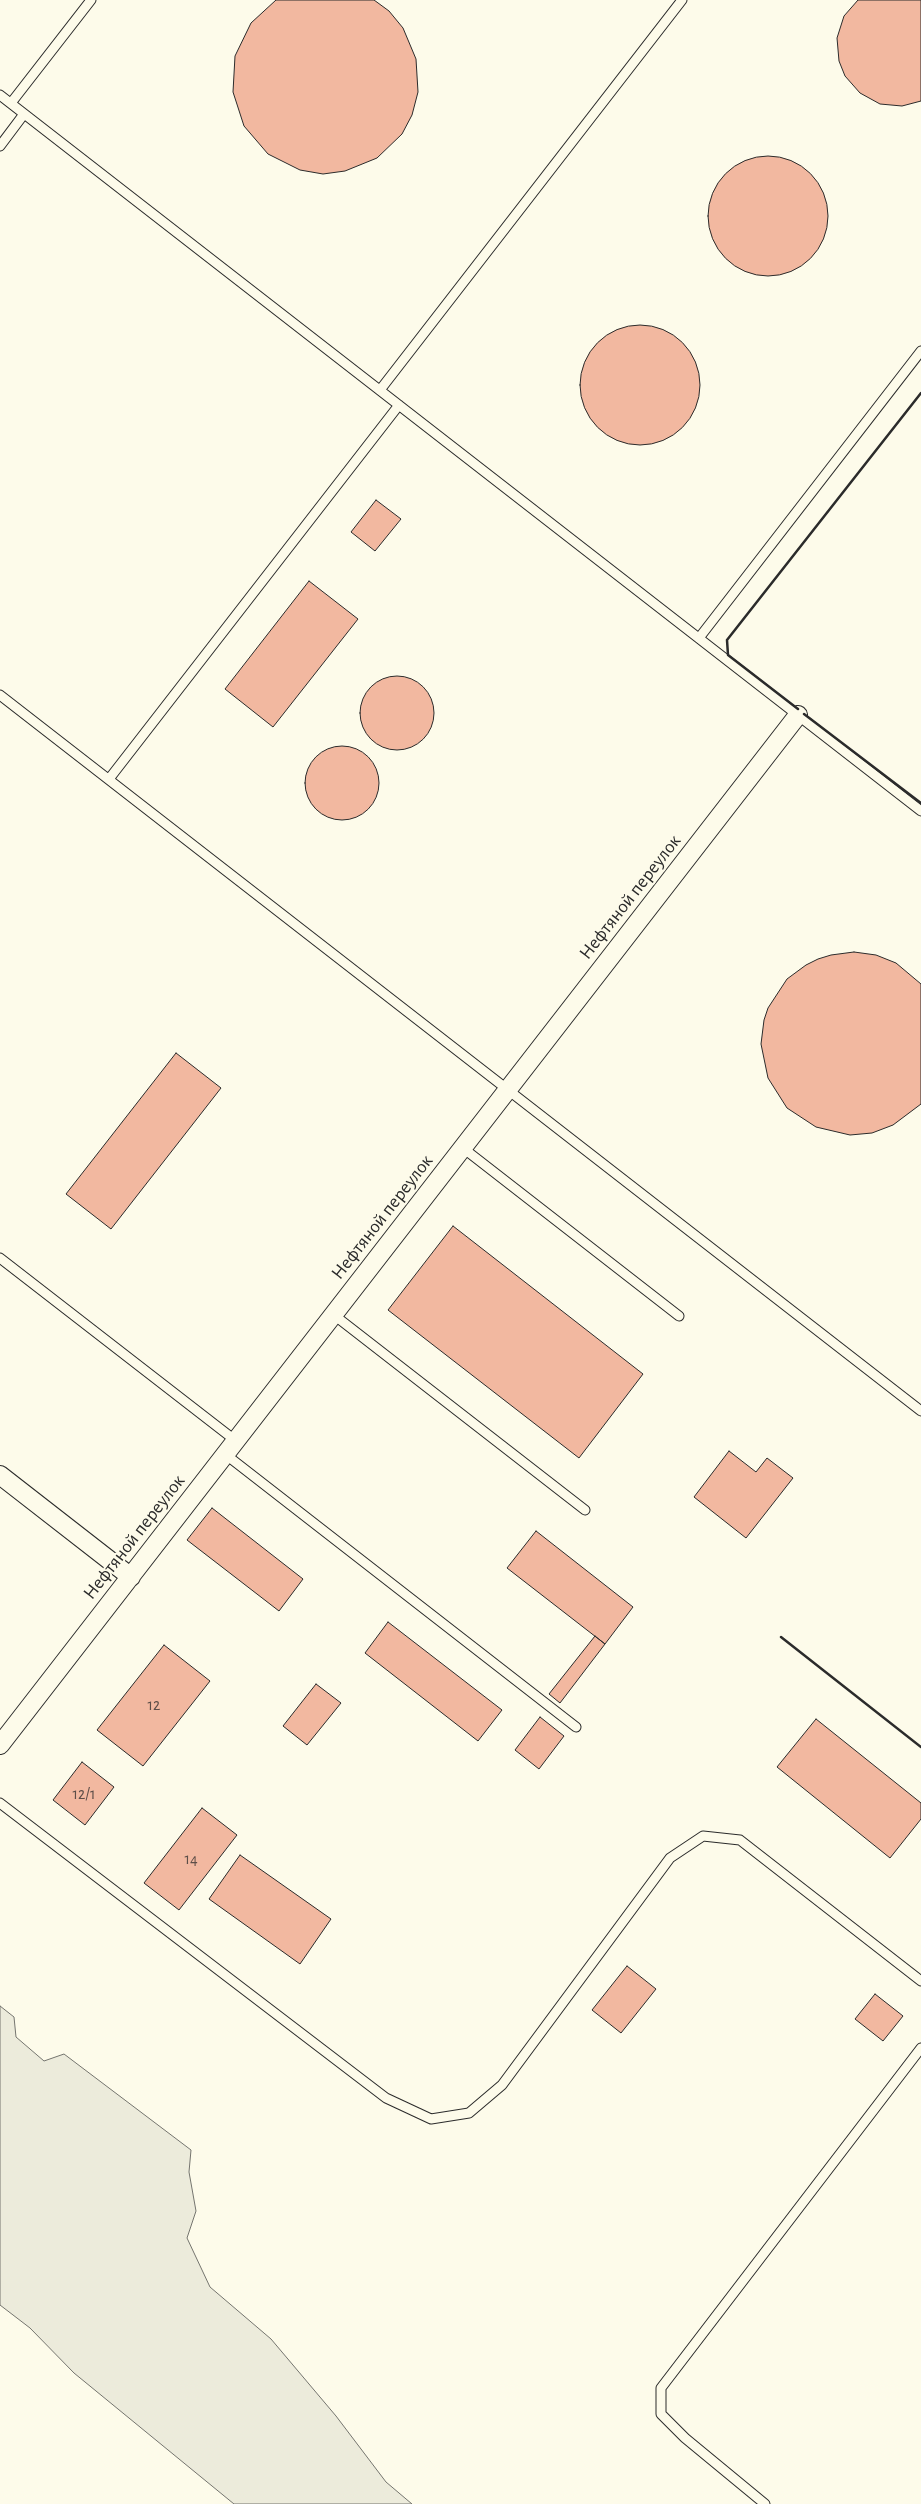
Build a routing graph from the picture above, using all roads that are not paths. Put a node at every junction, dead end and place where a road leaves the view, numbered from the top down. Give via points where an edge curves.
1 (91, 0) edge
2 (682, 0) edge
3 (0, 95) edge
4 (11, 103) junction
5 (24, 114) junction
6 (0, 146) edge
7 (921, 351) edge
8 (380, 390) junction
9 (399, 405) junction
10 (699, 638) junction
11 (0, 695) edge
12 (798, 715) junction
13 (109, 779) junction
14 (921, 810) edge
15 (508, 1090) junction
16 (463, 1148) junction
17 (0, 1258) edge
18 (334, 1314) junction
19 (679, 1316) dead end
20 (921, 1411) edge
21 (230, 1448) junction
22 (0, 1475) edge
23 (584, 1510) dead end
24 (131, 1576) junction
25 (576, 1727) dead end
26 (0, 1745) edge
27 (0, 1803) edge
28 (921, 1981) edge
29 (921, 2048) edge
30 (765, 2504) edge

1 - 4 lane
2 - 8 lane
3 - 4 lane
4 - 5 lane
5 - 6 lane
5 - 8 lane
7 - 10 lane
8 - 9 lane
9 - 10 lane
9 - 13 lane
10 - 12 lane
11 - 13 lane
12 - 14 lane
12 - 15 street, Нефтяной переулок
13 - 15 lane
15 - 16 street, Нефтяной переулок
15 - 20 lane
16 - 18 street, Нефтяной переулок
16 - 19 lane
17 - 21 lane
18 - 21 street, Нефтяной переулок
18 - 23 lane
21 - 24 street, Нефтяной переулок
21 - 25 lane
22 - 24 street
24 - 26 street, Нефтяной переулок
27 - 28 lane via 386,2098 431,2119 470,2112 502,2086 670,1858 703,1836 740,1840
29 - 30 lane via 661,2388 660,2414

